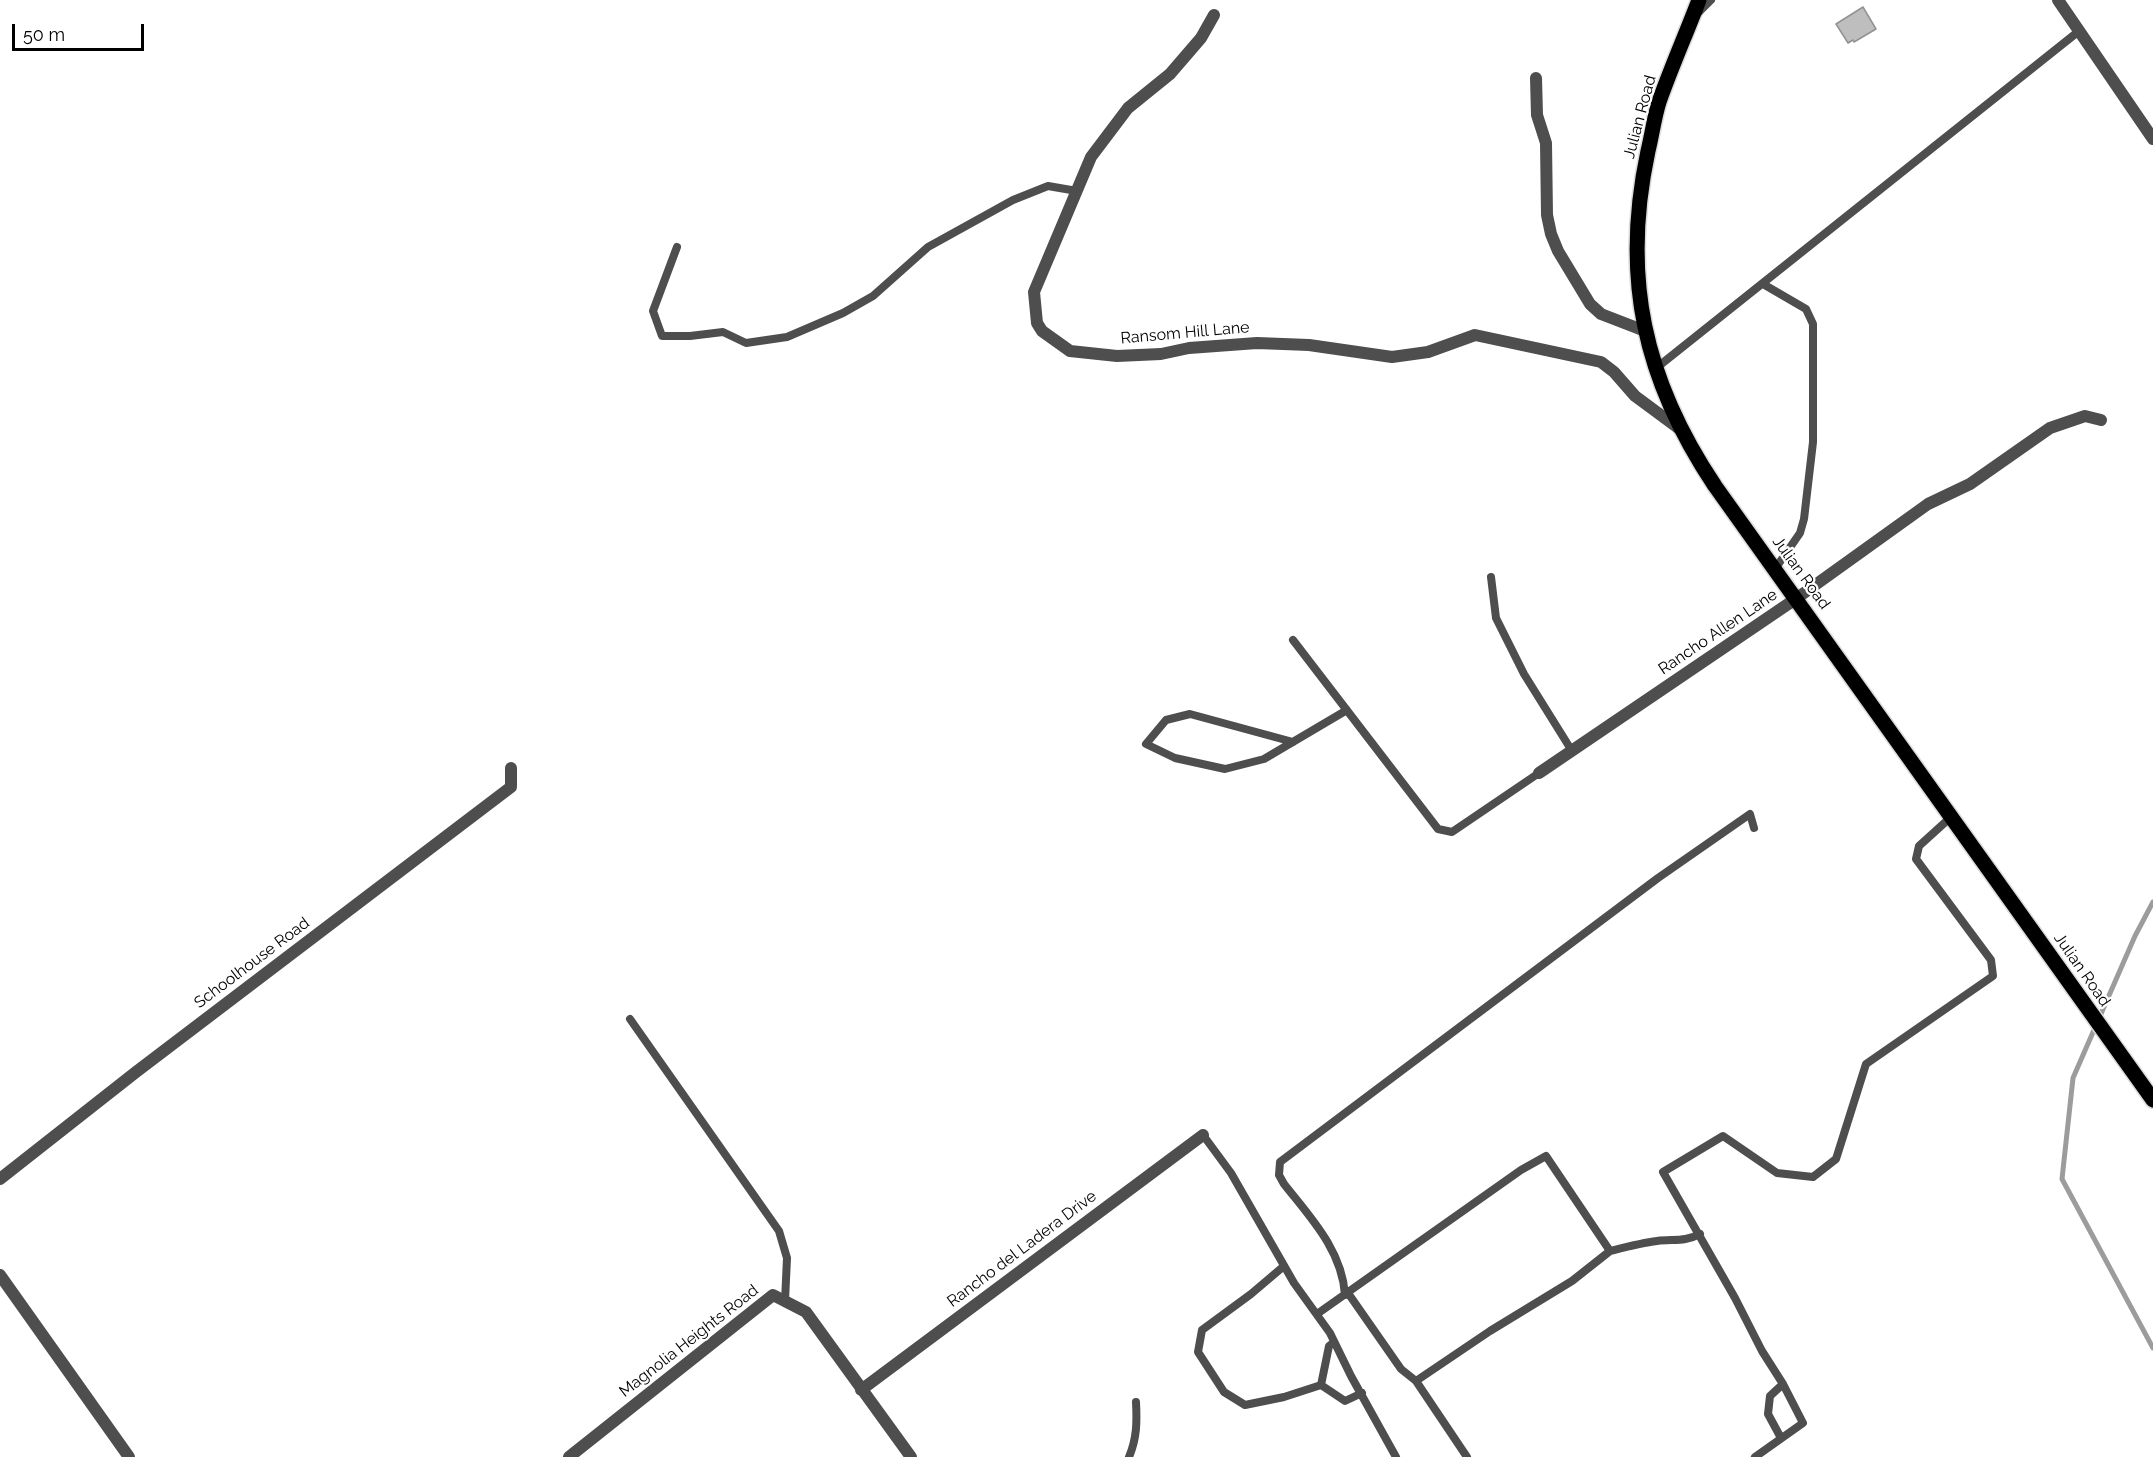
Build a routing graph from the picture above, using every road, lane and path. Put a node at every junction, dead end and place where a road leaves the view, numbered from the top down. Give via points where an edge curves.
1 (1699, 0) edge
2 (1711, 0) edge
3 (2058, 0) edge
4 (1214, 15) dead end
5 (1692, 18) junction
6 (2079, 31) junction
7 (1536, 78) dead end
8 (2153, 138) edge
9 (1077, 191) junction
10 (677, 247) dead end
11 (1762, 284) junction
12 (1645, 331) junction
13 (1656, 369) junction
14 (2102, 420) dead end
15 (1681, 430) junction
16 (1775, 569) junction
17 (1491, 577) dead end
18 (1797, 598) junction
19 (1293, 640) dead end
20 (1347, 710) junction
21 (1293, 742) junction
22 (1572, 751) junction
23 (511, 768) dead end
24 (1539, 773) joint
25 (1952, 817) junction
26 (1754, 828) dead end
27 (630, 1018) dead end
28 (2153, 1100) edge
29 (1203, 1135) joint
30 (0, 1179) edge
31 (1700, 1234) junction
32 (1610, 1251) junction
33 (1284, 1266) junction
34 (0, 1275) edge
35 (1346, 1294) junction
36 (785, 1301) junction
37 (1317, 1314) junction
38 (1335, 1342) junction
39 (1416, 1381) junction
40 (1783, 1384) junction
41 (1321, 1385) junction
42 (861, 1390) junction
43 (1362, 1393) junction
44 (1136, 1402) dead end
45 (1781, 1438) junction
46 (129, 1457) edge
47 (569, 1457) edge
48 (911, 1457) edge
49 (1128, 1457) edge
50 (1396, 1457) edge
51 (1467, 1457) edge
52 (1755, 1457) edge

1 - 5 main road, Julian Road
2 - 5 lane
3 - 6 street
4 - 9 street, Ransom Hill Lane via 1202,38 1170,74 1128,108 1092,157
5 - 12 main road, Julian Road via 1659,103 1640,189 1637,260
6 - 8 street
6 - 11 lane
7 - 12 street via 1537,115 1546,143 1547,215 1558,251 1590,304 1601,314
9 - 10 lane via 1048,186 1012,200 928,248 873,296 843,313 787,337 747,344 723,332 662,336 653,311
9 - 15 street, Ransom Hill Lane via 1034,292 1037,323 1070,351 1117,356 1257,343 1309,345 1392,357 1428,352 1475,335 1601,362 1635,396
11 - 13 lane
11 - 16 lane via 1806,309 1813,324 1813,442 1804,519 1800,533
12 - 13 main road, Julian Road
13 - 15 main road, Julian Road
14 - 18 street, Rancho Allen Lane via 2085,416 2050,428 1970,484 1928,504
15 - 16 main road, Julian Road via 1715,486
16 - 18 main road, Julian Road
17 - 22 lane via 1496,618 1524,674
18 - 22 street, Rancho Allen Lane
18 - 25 main road, Julian Road
19 - 20 lane
20 - 21 lane
20 - 24 lane via 1438,829 1452,832
21 - 21 lane via 1264,759 1225,769 1175,758 1146,744 1166,720 1190,714
22 - 24 street, Rancho Allen Lane
23 - 30 street, Schoolhouse Road via 511,787
25 - 28 main road, Julian Road
25 - 31 lane via 1919,846 1916,859 1991,960 1993,976 1866,1064 1836,1159 1813,1178 1777,1173 1723,1136 1664,1172
26 - 35 lane via 1750,814 1658,878 1280,1162 1279,1175 1284,1184 1330,1245
27 - 36 lane via 779,1231 787,1258
29 - 33 lane via 1231,1173
29 - 42 street, Rancho del Ladera Drive
31 - 32 lane via 1688,1240 1652,1242
31 - 40 lane
32 - 35 lane via 1546,1156
32 - 39 lane via 1572,1281
33 - 37 lane
33 - 41 lane via 1202,1330 1198,1352 1224,1392 1245,1405
34 - 46 street
35 - 37 lane
35 - 39 lane via 1401,1369
36 - 42 street, Magnolia Heights Road via 806,1312
36 - 47 street, Magnolia Heights Road via 773,1295
37 - 38 lane
38 - 41 lane via 1329,1346
38 - 43 lane
39 - 51 lane
40 - 45 lane via 1770,1396 1768,1414
40 - 45 lane via 1803,1423
41 - 43 lane via 1345,1401
42 - 48 street, Magnolia Heights Road
43 - 50 lane
44 - 49 lane via 1137,1429
45 - 52 lane

